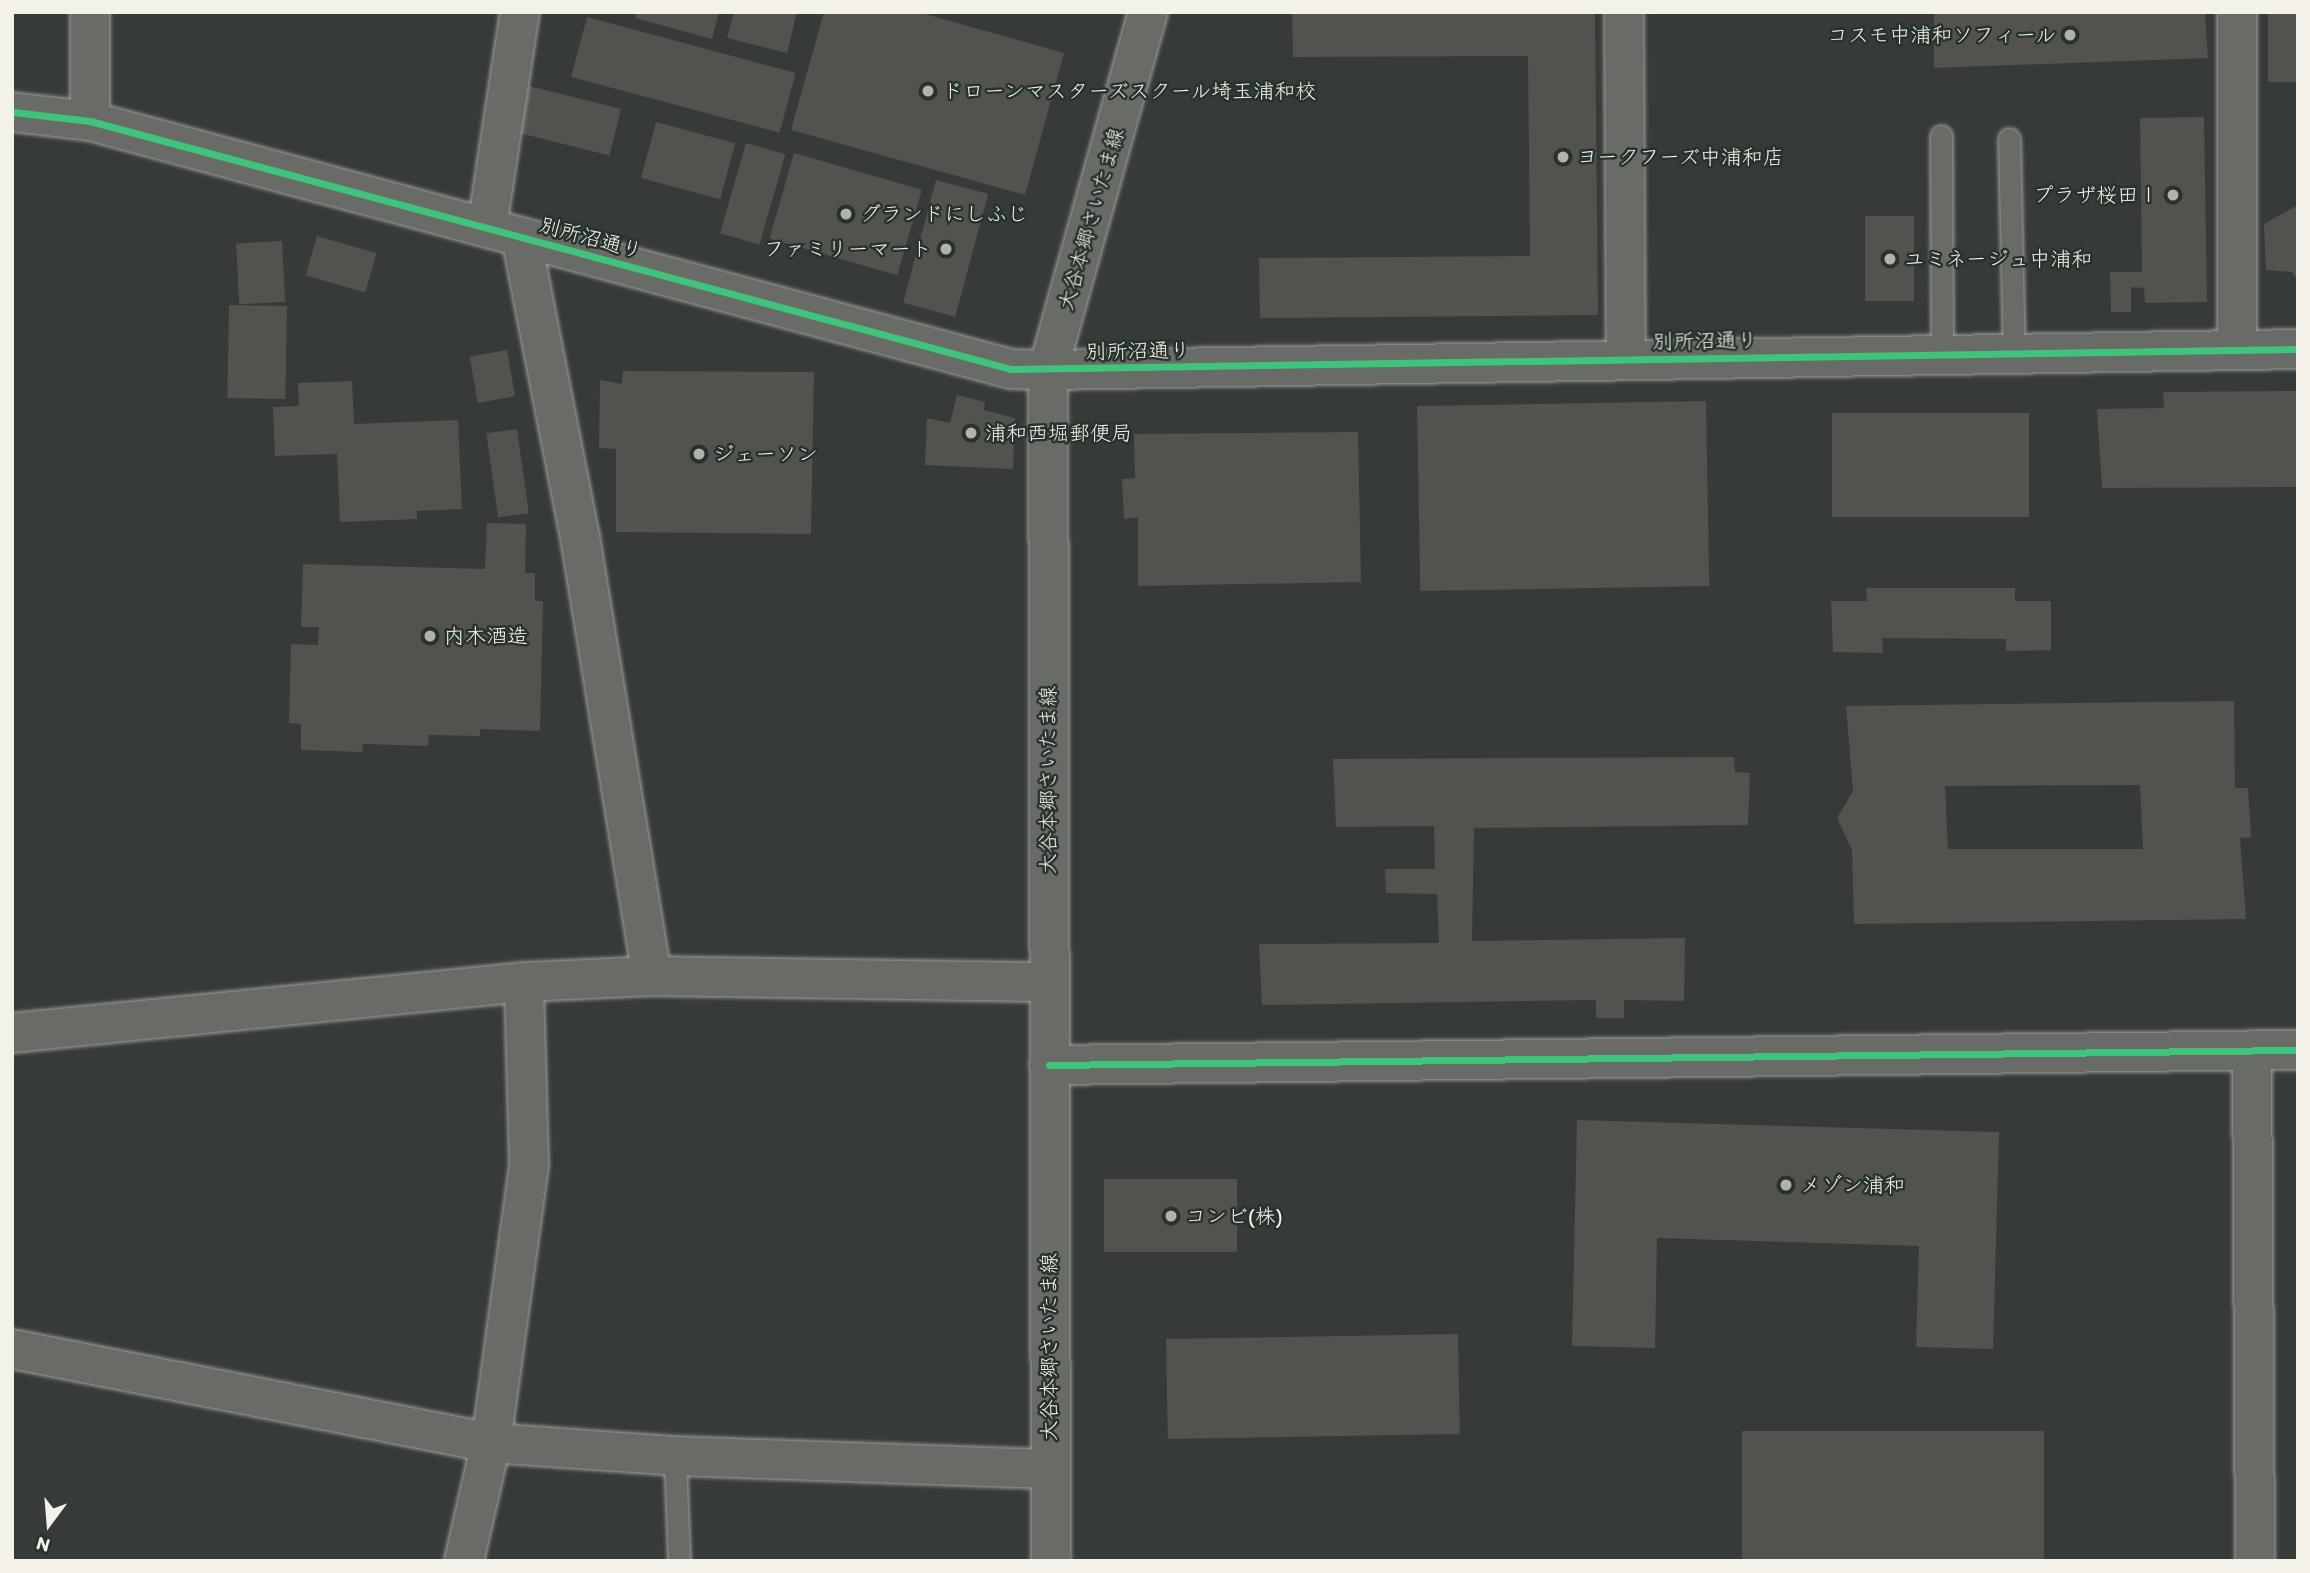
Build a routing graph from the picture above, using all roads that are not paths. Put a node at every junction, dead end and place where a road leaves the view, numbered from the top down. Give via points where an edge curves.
1 (90, 12) edge
2 (520, 12) edge
3 (1148, 12) edge
4 (1624, 12) edge
5 (2237, 12) edge
6 (12, 112) edge
7 (90, 121) junction
8 (1941, 136) dead end
9 (2008, 139) dead end
10 (504, 232) junction
11 (2298, 349) edge
12 (2237, 350) junction
13 (2014, 353) junction
14 (1942, 354) junction
15 (1626, 359) junction
16 (1048, 370) junction
17 (652, 976) junction
18 (524, 982) junction
19 (1048, 982) junction
20 (12, 1033) edge
21 (2252, 1050) junction
22 (2298, 1050) edge
23 (1049, 1065) junction
24 (12, 1349) edge
25 (491, 1443) junction
26 (675, 1456) junction
27 (1049, 1469) junction
28 (464, 1561) edge
29 (679, 1561) edge
30 (1051, 1561) edge
31 (2255, 1561) edge

1 - 7 street
2 - 10 street
3 - 16 street, 大谷本郷さいたま線
4 - 15 street
5 - 12 street
6 - 7 street, 別所沼通り
7 - 10 street, 別所沼通り
8 - 14 lane
9 - 13 lane
10 - 16 street, 別所沼通り via 1011,369
10 - 17 street via 580,537
11 - 12 street, 別所沼通り
12 - 13 street, 別所沼通り
13 - 14 street, 別所沼通り
14 - 15 street, 別所沼通り
15 - 16 street, 別所沼通り
16 - 19 street, 大谷本郷さいたま線
17 - 18 street
17 - 19 street
18 - 20 street
18 - 25 street via 529,1164
19 - 23 street, 大谷本郷さいたま線
21 - 22 street
21 - 23 street
21 - 31 street
23 - 27 street, 大谷本郷さいたま線
24 - 25 street
25 - 26 street
25 - 28 street
26 - 27 street
26 - 29 lane
27 - 30 street, 大谷本郷さいたま線

